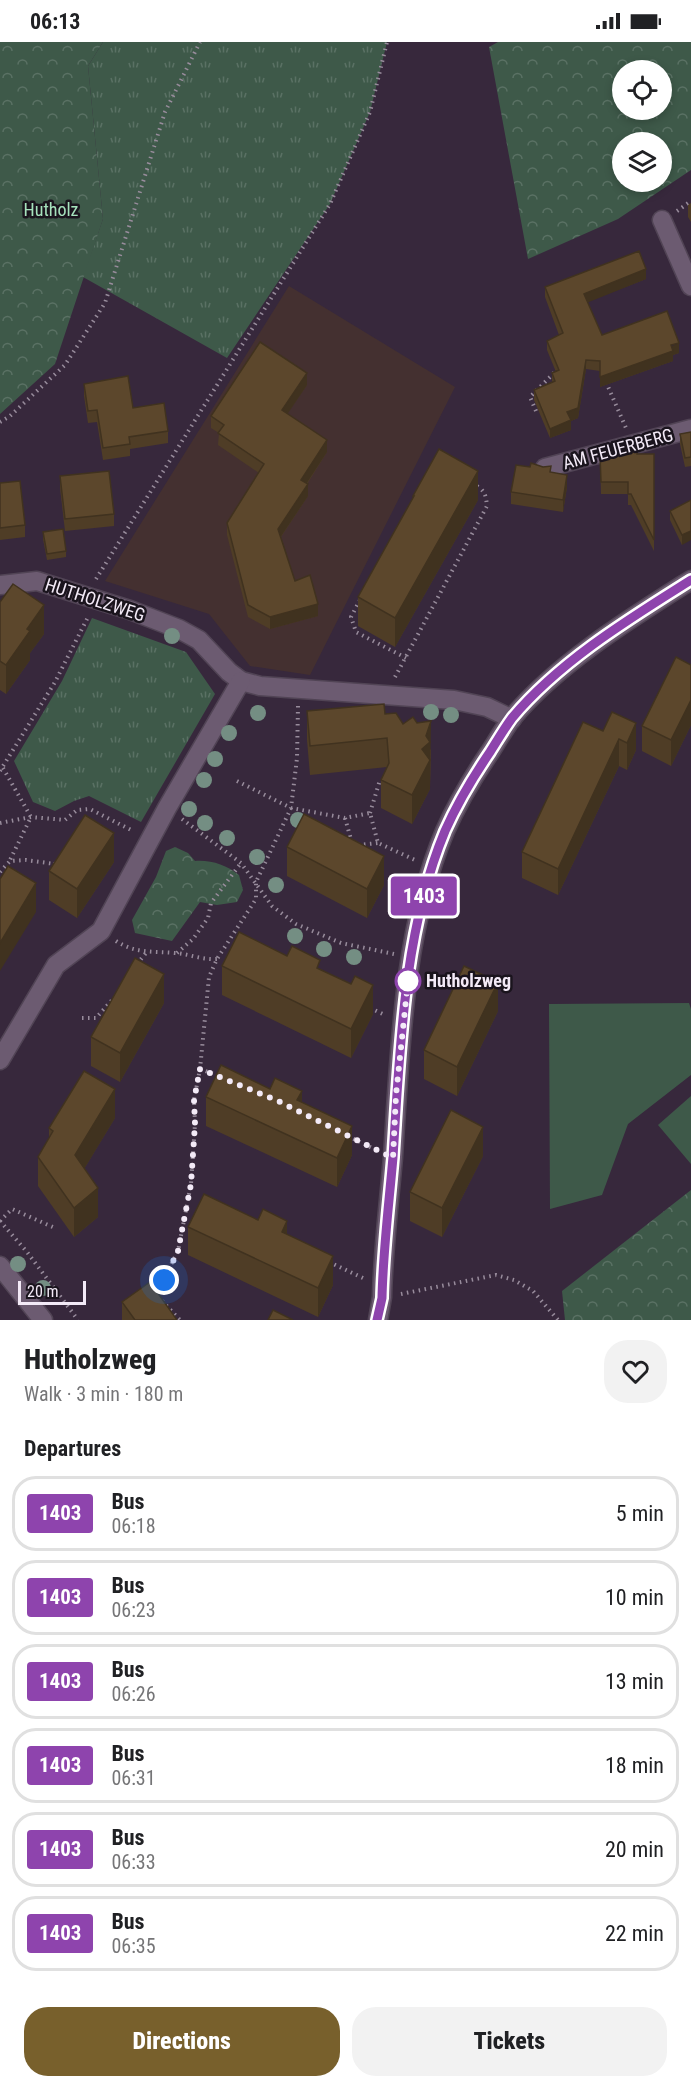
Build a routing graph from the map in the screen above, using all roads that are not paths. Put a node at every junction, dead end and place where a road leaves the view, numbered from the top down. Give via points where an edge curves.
1 (662, 220) dead end
2 (691, 286) edge
3 (691, 429) edge
4 (544, 468) edge
5 (691, 580) edge
6 (0, 585) edge
7 (241, 681) junction
8 (512, 719) junction
9 (0, 1060) edge
10 (0, 1266) edge
11 (43, 1320) edge
12 (378, 1320) edge

1 - 2 street
3 - 4 street, AM FEUERBERG
5 - 8 street via 617,627 547,684
6 - 7 street, HUTHOLZWEG via 37,581 178,629 199,640
7 - 8 street via 260,686 454,699 487,707
7 - 9 street via 101,931 56,965
8 - 12 street via 475,774 446,830 416,927
10 - 11 street

